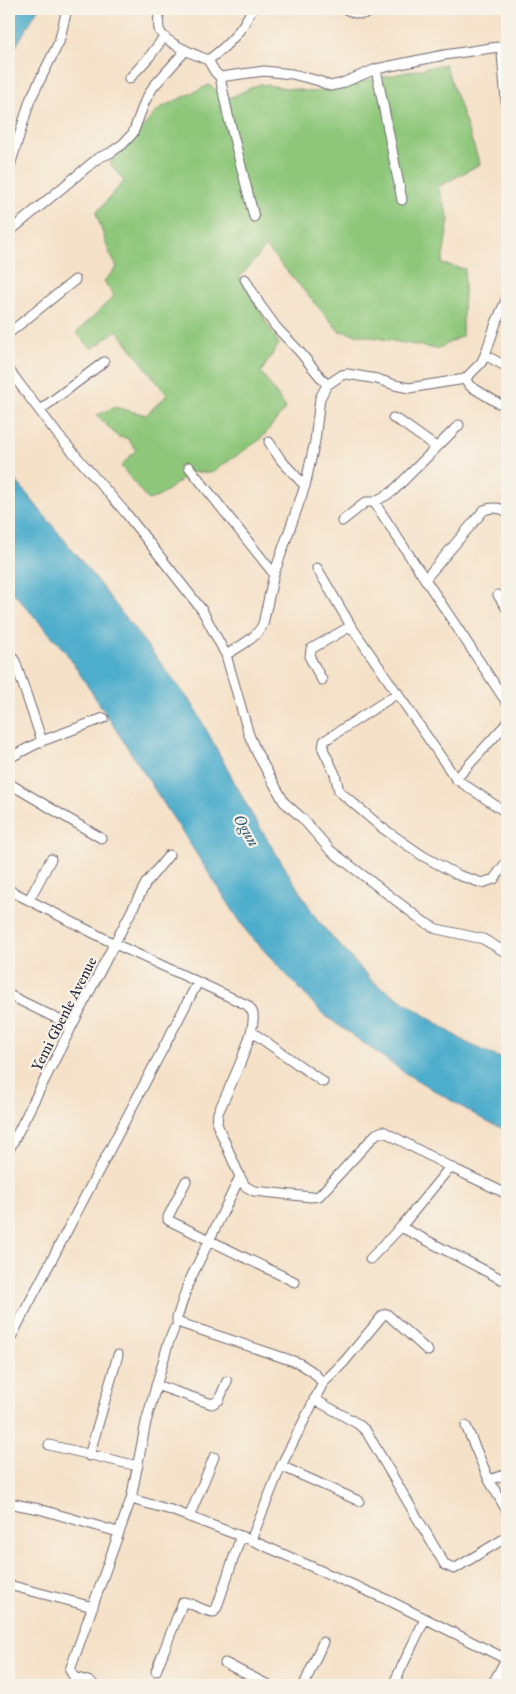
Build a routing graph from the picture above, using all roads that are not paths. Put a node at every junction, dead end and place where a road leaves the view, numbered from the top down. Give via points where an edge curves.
1 (67, 9) edge
2 (159, 9) edge
3 (252, 9) edge
4 (345, 9) edge
5 (375, 9) edge
6 (164, 37) junction
7 (186, 50) junction
8 (208, 60) junction
9 (376, 69) junction
10 (220, 77) junction
11 (128, 79) dead end
12 (507, 111) edge
13 (9, 169) edge
14 (402, 200) dead end
15 (254, 217) dead end
16 (9, 232) edge
17 (245, 279) dead end
18 (75, 280) dead end
19 (507, 298) edge
20 (9, 333) edge
21 (485, 355) junction
22 (104, 362) dead end
23 (507, 367) edge
24 (9, 370) edge
25 (465, 379) junction
26 (327, 385) junction
27 (498, 403) dead end
28 (40, 410) junction
29 (393, 418) dead end
30 (459, 425) dead end
31 (269, 442) dead end
32 (436, 447) junction
33 (189, 467) dead end
34 (305, 486) junction
35 (374, 502) junction
36 (507, 512) edge
37 (342, 521) dead end
38 (317, 568) dead end
39 (274, 574) junction
40 (426, 578) junction
41 (498, 596) dead end
42 (507, 609) edge
43 (351, 626) junction
44 (9, 652) edge
45 (226, 655) junction
46 (12, 663) edge
47 (322, 680) dead end
48 (398, 693) junction
49 (507, 703) edge
50 (104, 718) dead end
51 (507, 723) edge
52 (42, 741) junction
53 (9, 758) edge
54 (456, 779) junction
55 (9, 783) edge
56 (507, 813) edge
57 (101, 838) dead end
58 (169, 855) dead end
59 (51, 859) dead end
60 (507, 861) edge
61 (9, 890) edge
62 (29, 900) junction
63 (115, 944) junction
64 (507, 953) edge
65 (198, 982) junction
66 (9, 995) edge
67 (72, 1026) junction
68 (252, 1032) junction
69 (323, 1082) dead end
70 (9, 1150) edge
71 (450, 1167) junction
72 (240, 1177) junction
73 (186, 1181) dead end
74 (507, 1194) edge
75 (401, 1227) junction
76 (209, 1240) junction
77 (370, 1259) dead end
78 (501, 1279) dead end
79 (295, 1282) dead end
80 (174, 1329) dead end
81 (9, 1341) edge
82 (428, 1351) dead end
83 (118, 1355) dead end
84 (227, 1381) dead end
85 (323, 1383) junction
86 (156, 1385) junction
87 (314, 1399) junction
88 (466, 1426) dead end
89 (49, 1446) dead end
90 (89, 1456) junction
91 (214, 1457) dead end
92 (138, 1466) junction
93 (281, 1466) junction
94 (507, 1474) edge
95 (489, 1480) junction
96 (131, 1499) junction
97 (359, 1502) dead end
98 (9, 1503) edge
99 (507, 1512) edge
100 (190, 1517) junction
101 (118, 1532) junction
102 (241, 1536) junction
103 (507, 1537) edge
104 (252, 1540) junction
105 (9, 1585) edge
106 (93, 1607) junction
107 (425, 1619) junction
108 (323, 1642) dead end
109 (507, 1658) edge
110 (225, 1663) dead end
111 (156, 1671) dead end
112 (94, 1685) edge
113 (268, 1685) edge
114 (304, 1685) edge
115 (393, 1685) edge
116 (492, 1685) edge

1 - 13 street via 59,42 30,100
2 - 6 street via 159,30
3 - 8 street via 230,43
4 - 5 street via 362,14
6 - 7 street
6 - 11 street
7 - 8 street
7 - 16 street via 153,87 133,133 123,144 98,158
8 - 10 street
9 - 10 street via 330,86 292,74 264,71
9 - 12 street via 498,47 502,54
9 - 14 street
10 - 15 street
17 - 26 street via 276,327
18 - 20 street
19 - 21 street
21 - 23 street
21 - 25 street via 481,364
22 - 28 street
24 - 28 street
25 - 26 street via 409,388 347,374
25 - 27 street via 470,386
26 - 34 street via 320,398
28 - 45 street via 202,610
29 - 32 street
30 - 32 street
31 - 34 street via 286,467
32 - 35 street via 392,492
33 - 39 street
34 - 39 street
35 - 37 street via 366,502
35 - 40 street
36 - 40 street via 491,507 484,510
38 - 43 street
39 - 45 street via 260,631
40 - 49 street
41 - 42 street
43 - 47 street via 311,649 310,658
43 - 48 street
44 - 46 street
45 - 64 street via 249,735 284,802 330,850 424,922 437,929 483,939
46 - 52 street
48 - 54 street
48 - 60 street via 324,741 339,791 381,827 458,875 487,882 494,879
50 - 52 street
51 - 54 street
52 - 53 street
54 - 56 street
55 - 57 street
58 - 63 street, Yemi Gbenle Avenue via 146,883
59 - 62 street
61 - 62 street
62 - 63 street
63 - 65 street
63 - 67 street, Yemi Gbenle Avenue
65 - 68 street via 251,1008
65 - 81 street
66 - 67 street
67 - 70 street, Yemi Gbenle Avenue
68 - 69 street
68 - 72 street via 217,1118
71 - 72 street via 383,1131 376,1134 315,1198 254,1191 245,1186
71 - 74 street
71 - 75 street
72 - 76 street
73 - 76 street via 168,1219
75 - 77 street
75 - 78 street
76 - 79 street
76 - 85 street via 188,1284 177,1322 299,1363
80 - 86 street
82 - 85 street via 387,1314 383,1315
83 - 90 street
84 - 86 street via 219,1400 212,1404
85 - 87 street
86 - 92 street
87 - 93 street
87 - 103 street via 366,1431 445,1565 454,1568
88 - 95 street
89 - 90 street
90 - 92 street
91 - 100 street
92 - 96 street
93 - 97 street
93 - 104 street
94 - 95 street
95 - 99 street
96 - 100 street
96 - 101 street
98 - 101 street
100 - 102 street
101 - 106 street
102 - 104 street
102 - 111 street via 214,1612 182,1602
104 - 107 street
105 - 106 street
106 - 112 street via 70,1670 74,1677
107 - 109 street
107 - 115 street
108 - 114 street
109 - 116 street
110 - 113 street

